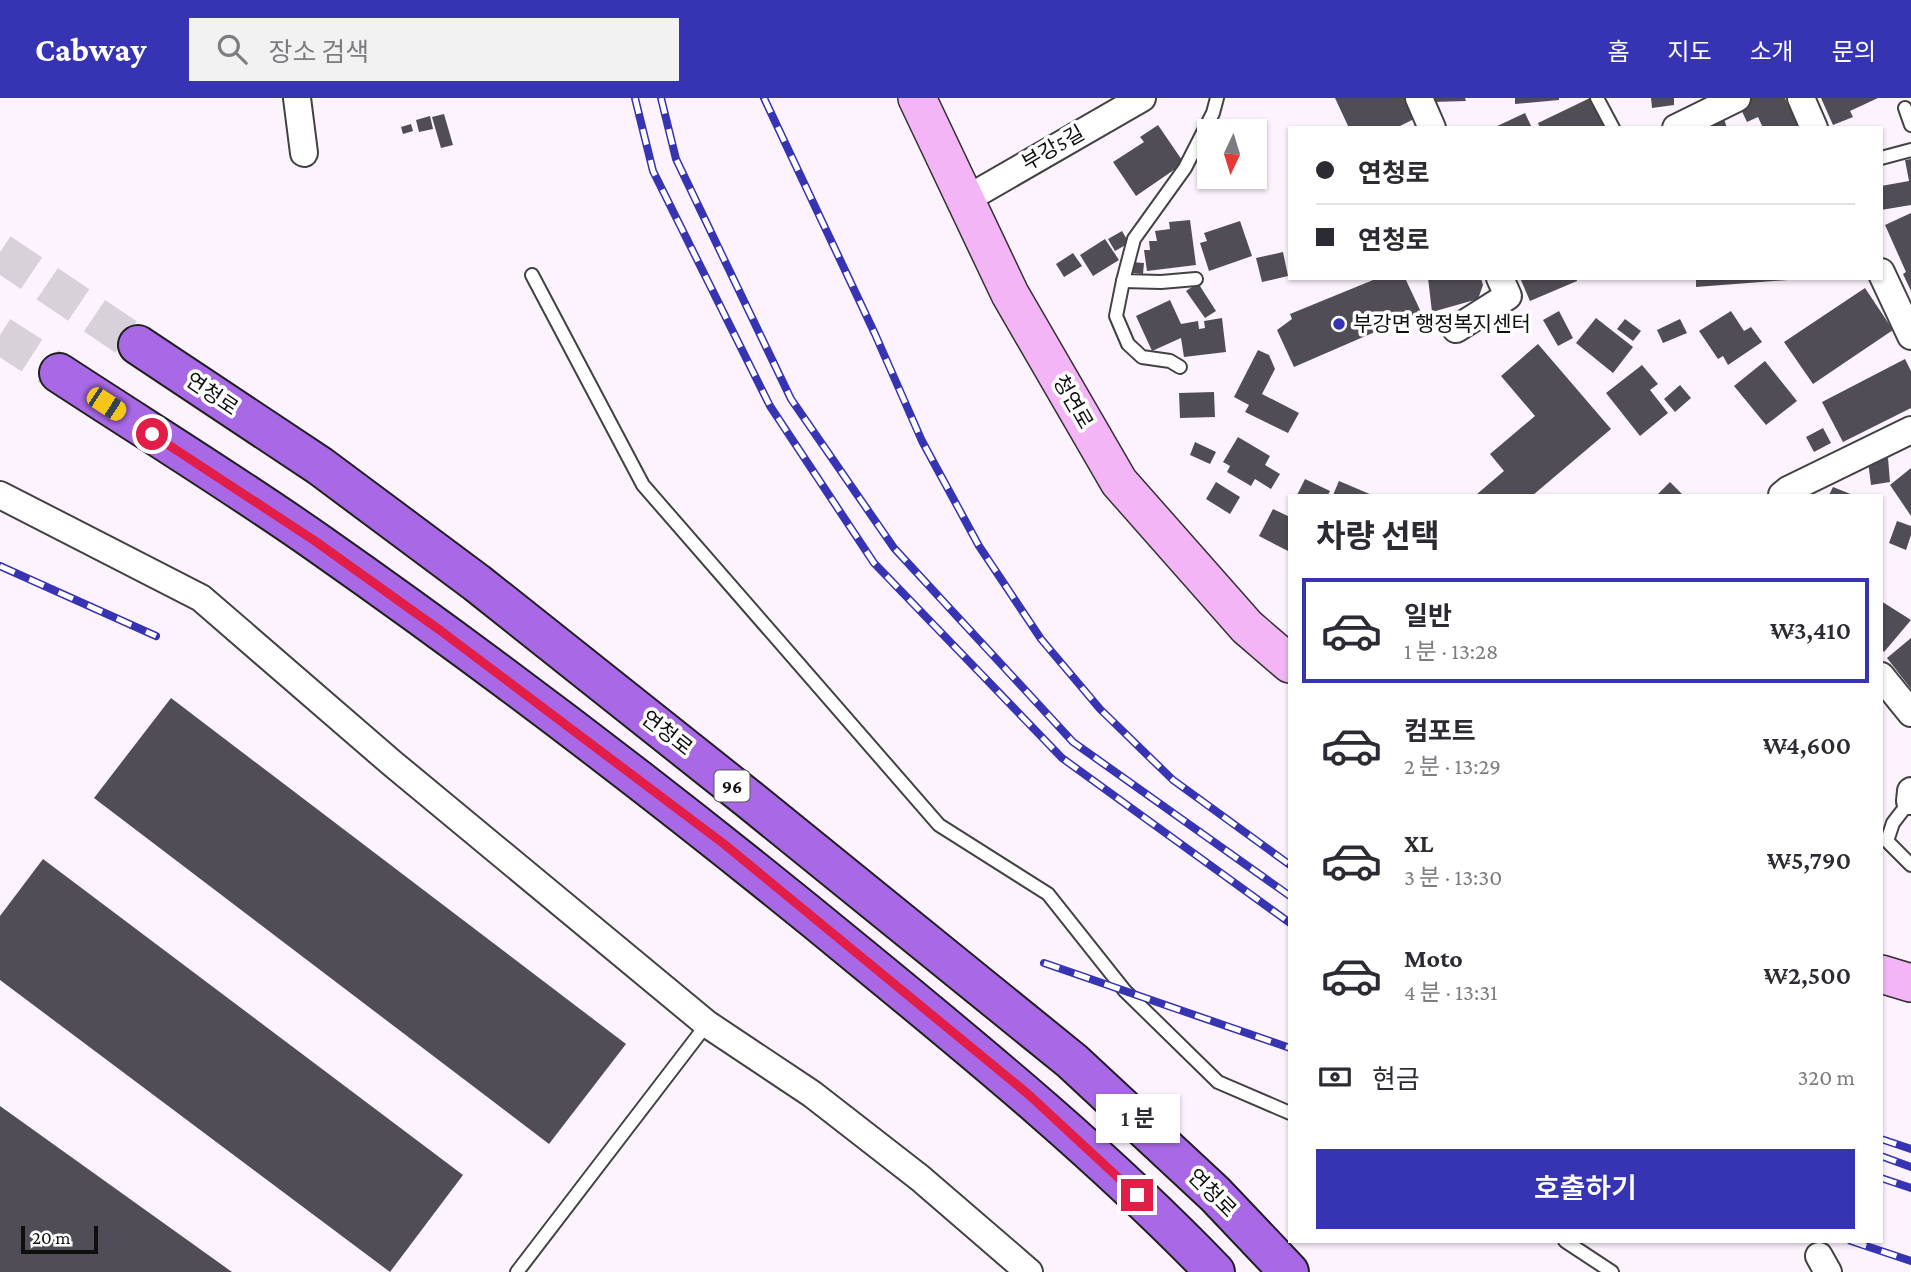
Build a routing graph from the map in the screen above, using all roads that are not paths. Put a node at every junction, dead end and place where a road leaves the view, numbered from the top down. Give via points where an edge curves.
1 (297, 98) edge
2 (917, 98) edge
3 (1142, 98) edge
4 (1217, 98) edge
5 (1419, 98) edge
6 (1597, 98) edge
7 (1737, 98) edge
8 (1801, 98) edge
9 (1906, 104) edge
10 (1911, 125) edge
11 (1431, 126) edge
12 (1612, 126) edge
13 (1680, 126) edge
14 (1813, 126) edge
15 (1911, 150) edge
16 (304, 153) dead end
17 (1883, 157) edge
18 (965, 200) junction
19 (532, 275) dead end
20 (1883, 276) edge
21 (1196, 279) dead end
22 (1501, 280) edge
23 (1123, 281) junction
24 (1455, 329) dead end
25 (1911, 336) edge
26 (138, 345) tunnel mouth
27 (1180, 367) dead end
28 (60, 373) tunnel mouth
29 (1911, 430) edge
30 (1783, 494) edge
31 (0, 495) edge
32 (1288, 662) edge
33 (1883, 678) edge
34 (1909, 707) edge
35 (1910, 796) edge
36 (1911, 865) edge
37 (1883, 975) edge
38 (1911, 983) edge
39 (707, 1024) junction
40 (1288, 1112) edge
41 (1568, 1243) edge
42 (517, 1272) edge
43 (1030, 1272) edge
44 (1216, 1272) edge
45 (1289, 1272) edge
46 (1612, 1272) edge

1 - 16 street
2 - 18 main road, 청연로
3 - 18 street, 부강5길
4 - 23 lane via 1185,168 1134,239
5 - 11 street
6 - 12 lane
7 - 13 street
8 - 14 street
9 - 10 lane
15 - 17 lane
18 - 32 main road, 청연로 via 1010,294 1119,482 1247,628
19 - 40 lane via 643,485 939,825 1048,894 1125,991 1218,1082
20 - 25 street
21 - 23 lane
22 - 24 street via 1508,296
23 - 27 lane via 1116,316 1128,344 1142,358 1170,361
26 - 45 highway, 연청로 / 96 via 332,474 750,800 1072,1061 1215,1194
28 - 44 highway, 96 via 315,541 724,844 1028,1094
29 - 30 street
31 - 39 street via 201,598
33 - 34 street
35 - 36 lane via 1887,841
37 - 38 main road
39 - 42 lane
39 - 43 street via 812,1094
41 - 46 lane

